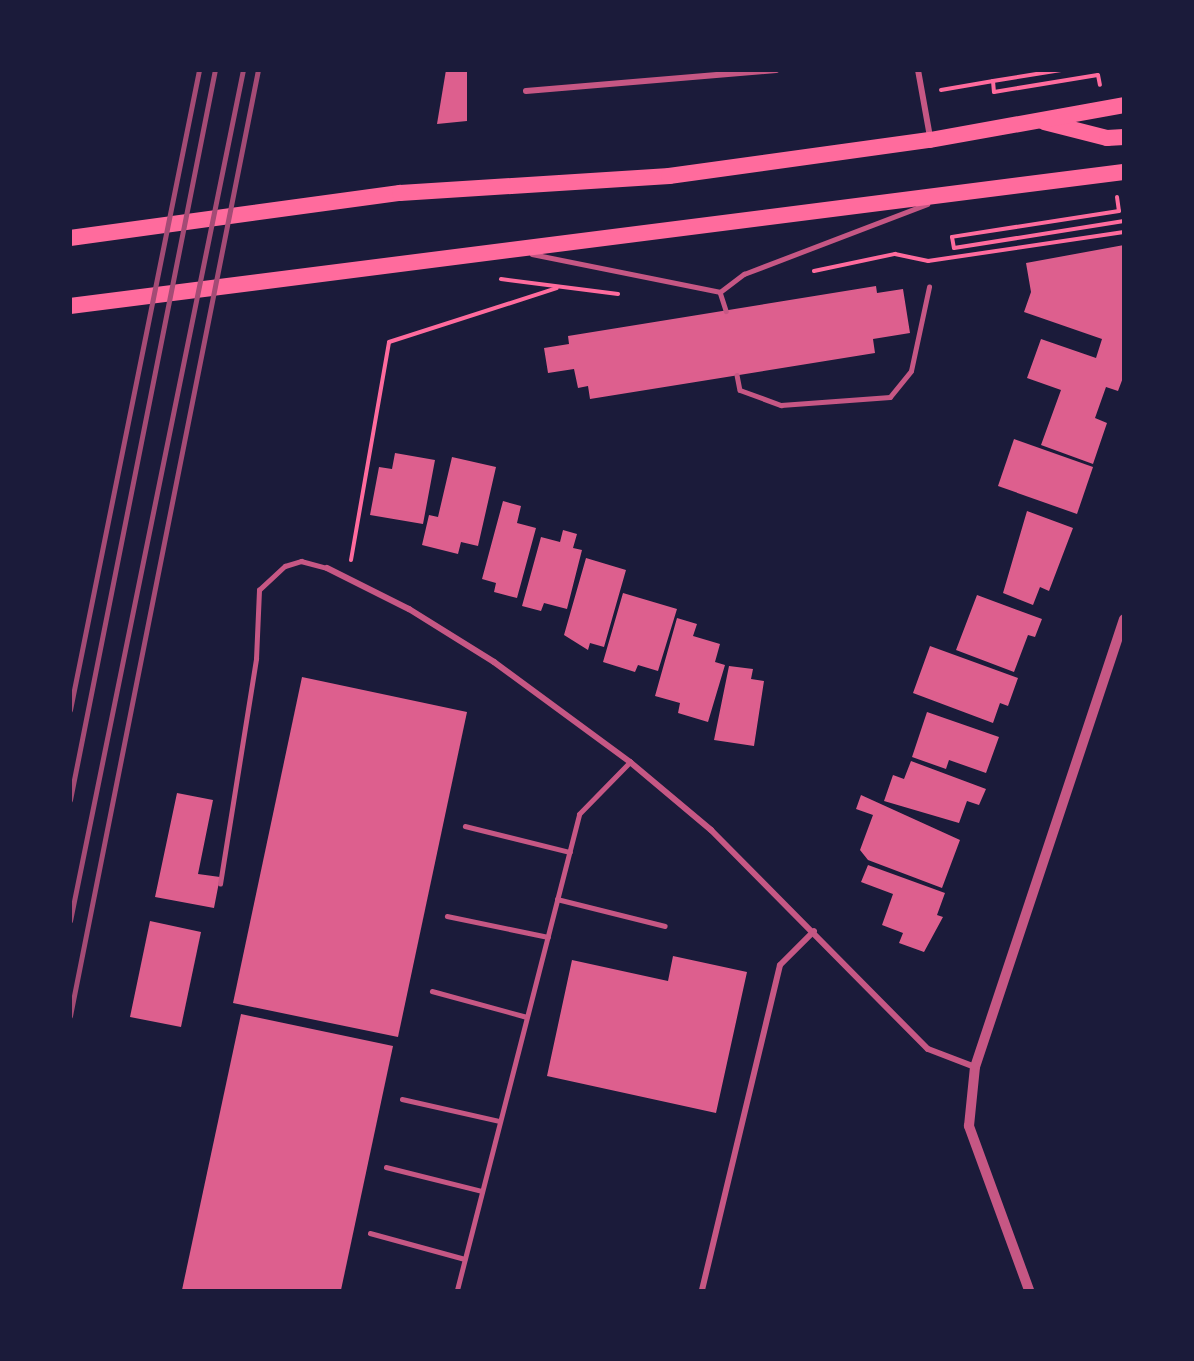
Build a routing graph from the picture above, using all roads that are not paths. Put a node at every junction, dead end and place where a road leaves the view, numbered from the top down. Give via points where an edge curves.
1 (776, 70) edge
2 (918, 70) edge
3 (526, 91) dead end
4 (1124, 105) edge
5 (1037, 120) junction
6 (1124, 137) edge
7 (930, 140) junction
8 (1124, 172) edge
9 (952, 195) junction
10 (70, 238) edge
11 (506, 248) junction
12 (929, 287) dead end
13 (720, 292) junction
14 (70, 306) edge
15 (726, 311) dead end
16 (737, 375) dead end
17 (327, 568) joint
18 (1124, 619) edge
19 (630, 762) junction
20 (465, 826) dead end
21 (570, 852) junction
22 (220, 884) dead end
23 (557, 899) junction
24 (447, 916) dead end
25 (665, 926) dead end
26 (814, 932) junction
27 (548, 937) junction
28 (432, 991) dead end
29 (527, 1017) junction
30 (975, 1067) junction
31 (402, 1099) dead end
32 (500, 1121) junction
33 (386, 1167) dead end
34 (482, 1191) junction
35 (370, 1233) dead end
36 (465, 1259) junction
37 (457, 1290) edge
38 (702, 1290) edge
39 (1029, 1290) edge

1 - 3 street
2 - 7 street
4 - 5 highway
5 - 6 highway via 1107,138
5 - 7 highway
7 - 10 highway via 669,176 400,193
8 - 9 highway
9 - 11 highway
9 - 13 lane via 744,274
11 - 13 lane
11 - 14 highway
12 - 16 lane via 911,371 890,398 781,405 740,390
13 - 15 lane
17 - 19 street via 494,662
17 - 22 lane via 301,561 285,566 259,591 256,659
18 - 30 street
19 - 21 lane via 579,814
19 - 26 street via 711,830
20 - 21 lane
21 - 23 lane
23 - 25 lane
23 - 27 lane
24 - 27 lane
26 - 30 street via 928,1049
26 - 38 street via 780,965
27 - 29 lane
28 - 29 lane
29 - 32 lane
30 - 39 street via 969,1126
31 - 32 lane
32 - 34 lane
33 - 34 lane
34 - 36 lane
35 - 36 lane
36 - 37 lane

